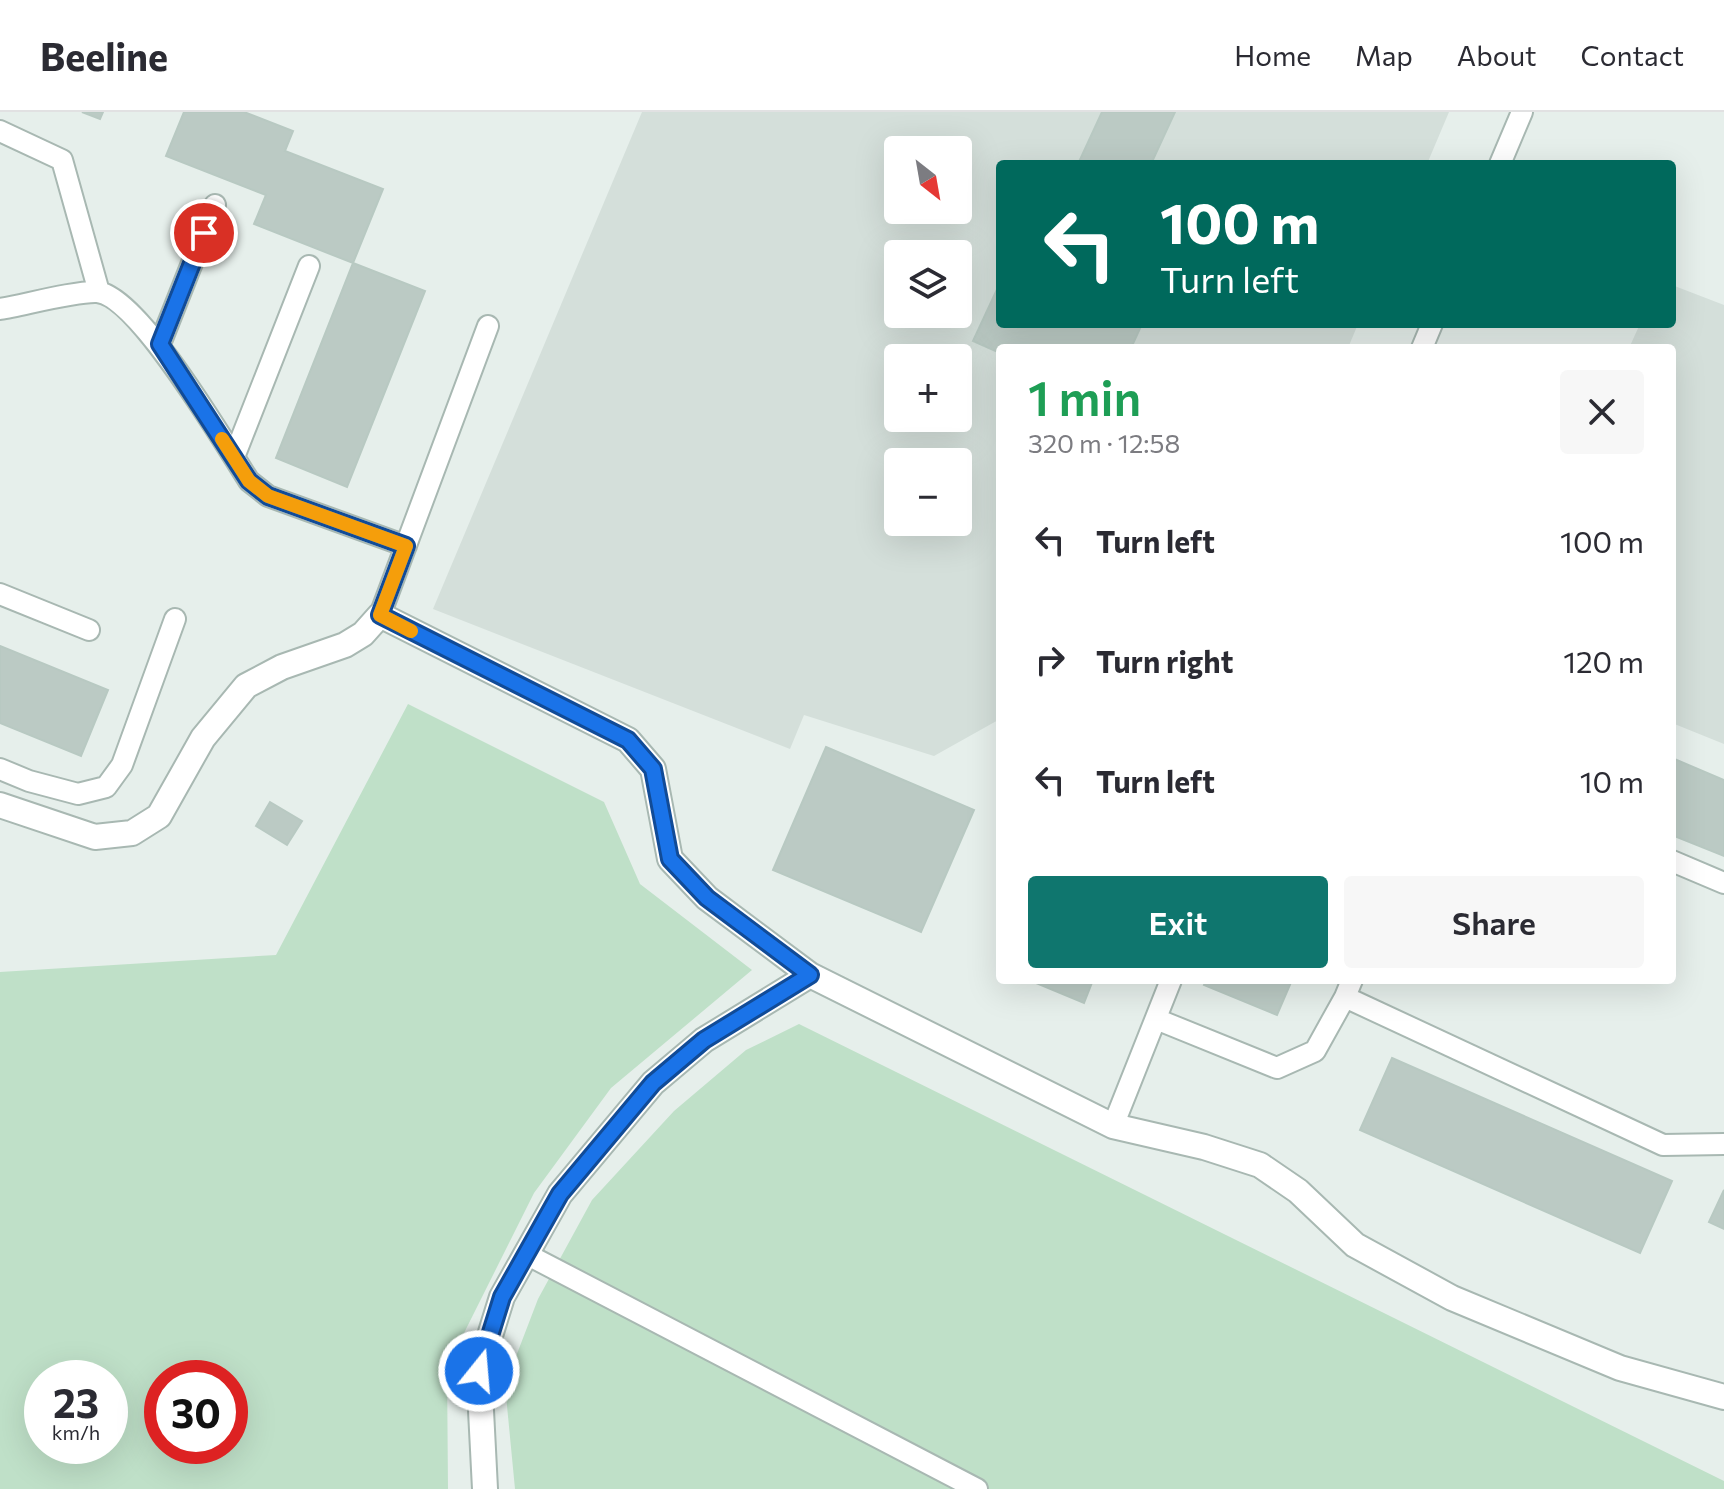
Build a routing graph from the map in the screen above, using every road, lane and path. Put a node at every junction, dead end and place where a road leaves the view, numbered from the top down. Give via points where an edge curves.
1 (1522, 112) edge
2 (0, 131) edge
3 (1502, 160) edge
4 (215, 205) dead end
5 (309, 266) dead end
6 (99, 292) junction
7 (0, 309) edge
8 (488, 326) dead end
9 (160, 344) junction
10 (234, 457) junction
11 (406, 546) junction
12 (0, 594) edge
13 (380, 615) junction
14 (175, 619) dead end
15 (89, 630) dead end
16 (0, 769) edge
17 (0, 805) edge
18 (1676, 863) edge
19 (1724, 883) edge
20 (810, 975) junction
21 (1169, 984) edge
22 (1349, 989) edge
23 (1156, 1019) junction
24 (1113, 1126) junction
25 (1724, 1144) edge
26 (526, 1254) junction
27 (1724, 1397) edge
28 (485, 1489) edge
29 (977, 1489) edge

1 - 3 lane
2 - 6 lane via 62,160
4 - 9 lane
5 - 10 lane
6 - 7 lane
6 - 9 lane via 117,301
8 - 11 lane
9 - 10 lane
10 - 11 lane via 249,481 268,496
11 - 13 lane
12 - 15 lane
13 - 17 street via 345,645 246,686 203,738 159,816 132,833 95,837
13 - 20 street via 628,740 653,769 670,859 707,898
14 - 16 lane via 122,765 106,787 78,794
18 - 19 lane
20 - 24 street
20 - 26 street via 704,1040 653,1083 560,1194
21 - 23 lane
22 - 23 lane via 1315,1051 1277,1068
22 - 25 lane via 1663,1145
23 - 24 lane
24 - 27 street via 1260,1165 1298,1191 1355,1245 1452,1298 1620,1368
26 - 28 street via 502,1297 479,1371
26 - 29 lane

